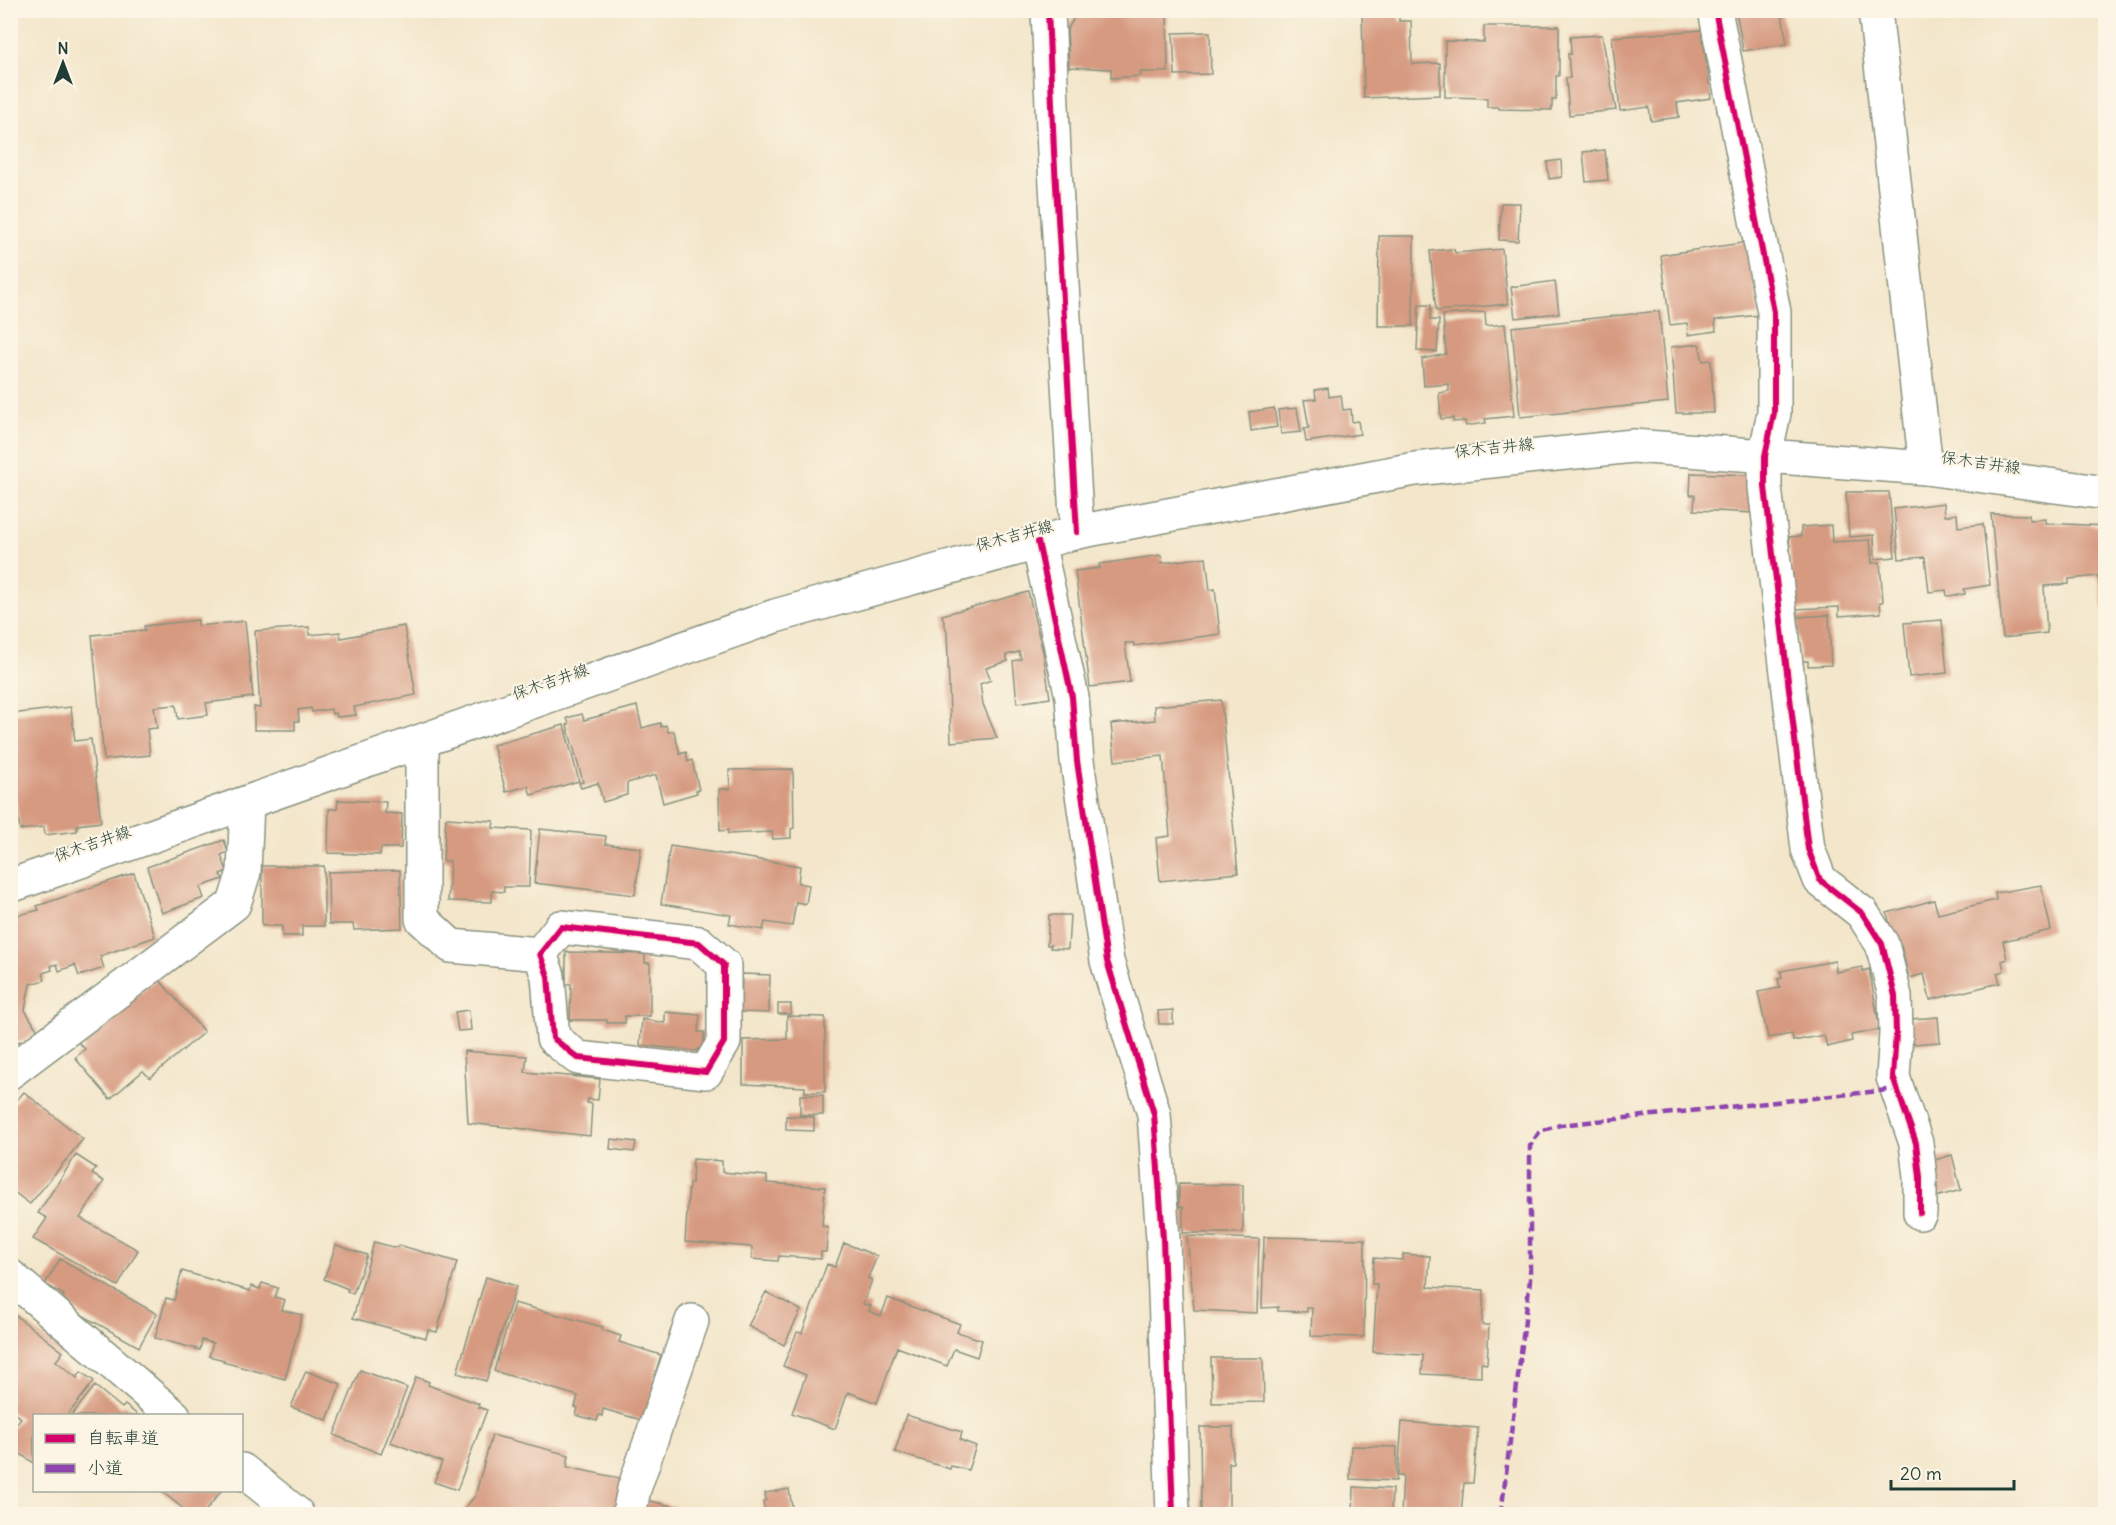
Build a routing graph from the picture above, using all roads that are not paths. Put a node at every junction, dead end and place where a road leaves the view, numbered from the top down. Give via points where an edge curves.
1 (1048, 10) edge
2 (1715, 10) edge
3 (1875, 10) edge
4 (1765, 456) junction
5 (1926, 468) junction
6 (2106, 493) edge
7 (1077, 532) junction
8 (1038, 542) junction
9 (422, 741) junction
10 (247, 803) junction
11 (10, 886) edge
12 (540, 954) junction
13 (10, 1072) edge
14 (1920, 1213) dead end
15 (10, 1276) edge
16 (692, 1321) dead end
17 (172, 1414) edge
18 (243, 1471) edge
19 (297, 1515) edge
20 (629, 1515) edge
21 (1173, 1515) edge

1 - 7 street
2 - 4 street via 1774,312 1774,413
3 - 5 street
4 - 5 street, 保木吉井線
4 - 7 street, 保木吉井線 via 1633,446 1415,469
4 - 14 street via 1765,487 1808,849 1820,880 1862,913 1882,944 1895,996 1893,1077 1916,1143
5 - 6 street, 保木吉井線
7 - 8 street, 保木吉井線
8 - 9 street, 保木吉井線 via 775,616
8 - 21 street via 1072,698 1077,761 1107,961 1154,1114
9 - 10 street, 保木吉井線
9 - 12 street via 422,919 451,946
10 - 11 street, 保木吉井線
10 - 13 street via 244,872 234,904
12 - 12 street via 561,927 699,943 724,965 724,1042 706,1072 578,1058 553,1038 548,976
15 - 17 street
16 - 20 street via 634,1489
18 - 19 street

